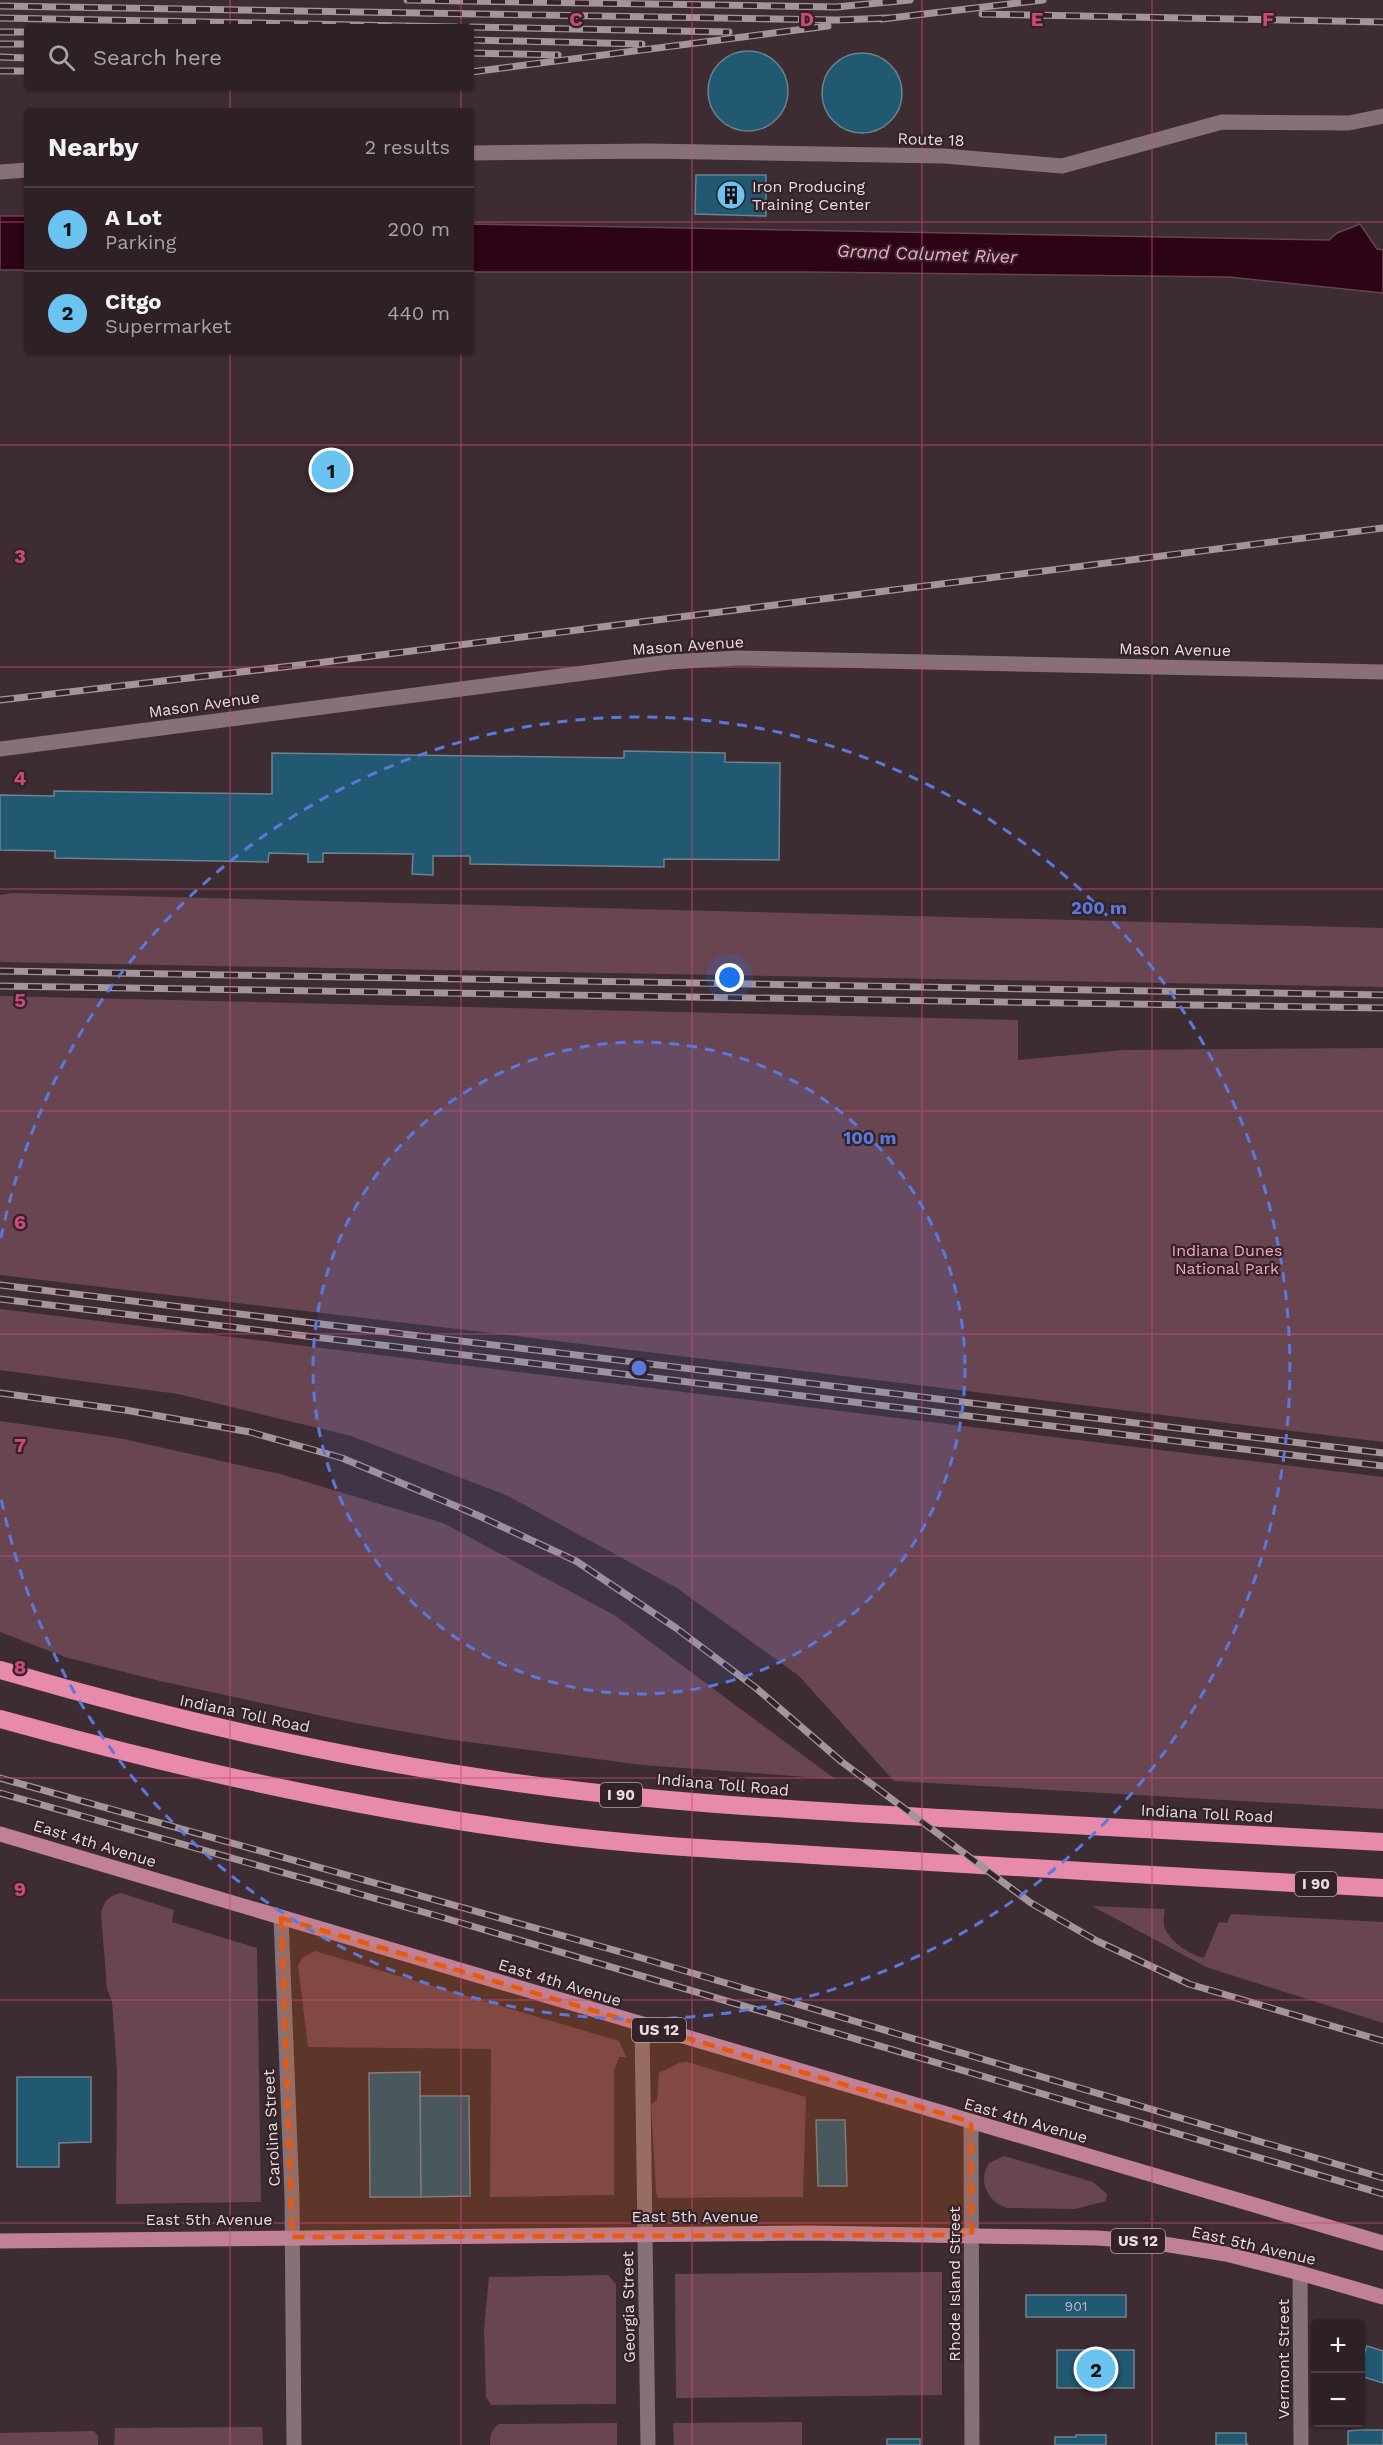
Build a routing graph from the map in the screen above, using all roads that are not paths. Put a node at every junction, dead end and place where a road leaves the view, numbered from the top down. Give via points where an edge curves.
1 (1383, 116) edge
2 (474, 153) edge
3 (24, 170) edge
4 (0, 172) edge
5 (1383, 672) edge
6 (0, 749) edge
7 (0, 1670) edge
8 (0, 1719) edge
9 (0, 1834) edge
10 (1383, 1842) edge
11 (1383, 1888) edge
12 (281, 1918) junction
13 (642, 2025) junction
14 (971, 2122) junction
15 (1318, 2224) joint
16 (644, 2234) junction
17 (972, 2235) junction
18 (292, 2237) junction
19 (0, 2241) edge
20 (1383, 2243) edge
21 (1300, 2273) junction
22 (1383, 2297) edge
23 (294, 2445) edge
24 (648, 2445) edge
25 (972, 2445) edge
26 (1301, 2445) edge

1 - 2 street, Route 18 via 1349,123 1222,122 1062,166 944,156 650,151
3 - 4 street
5 - 6 street, Mason Avenue via 737,658 669,662
7 - 10 highway, Indiana Toll Road / I 90 via 113,1703 243,1734 383,1762 556,1788 714,1804
8 - 11 highway, I 90 via 233,1779 379,1808 551,1834 857,1858
9 - 12 main road, East 4th Avenue / US 12
12 - 13 main road, East 4th Avenue / US 12
12 - 18 street, Carolina Street
13 - 14 main road, East 4th Avenue / US 12
13 - 16 street, Georgia Street
14 - 15 main road, East 4th Avenue / US 12
14 - 17 street, Rhode Island Street
15 - 20 main road, East 5th Avenue / US 12
16 - 17 main road, East 5th Avenue / US 12
16 - 18 main road, East 5th Avenue / US 12
16 - 24 street, Georgia Street
17 - 21 main road, East 5th Avenue / US 12 via 1151,2242 1226,2254
17 - 25 street, Rhode Island Street
18 - 19 main road, East 5th Avenue / US 12
18 - 23 street, Carolina Street
21 - 22 main road, East 5th Avenue / US 12
21 - 26 street, Vermont Street

